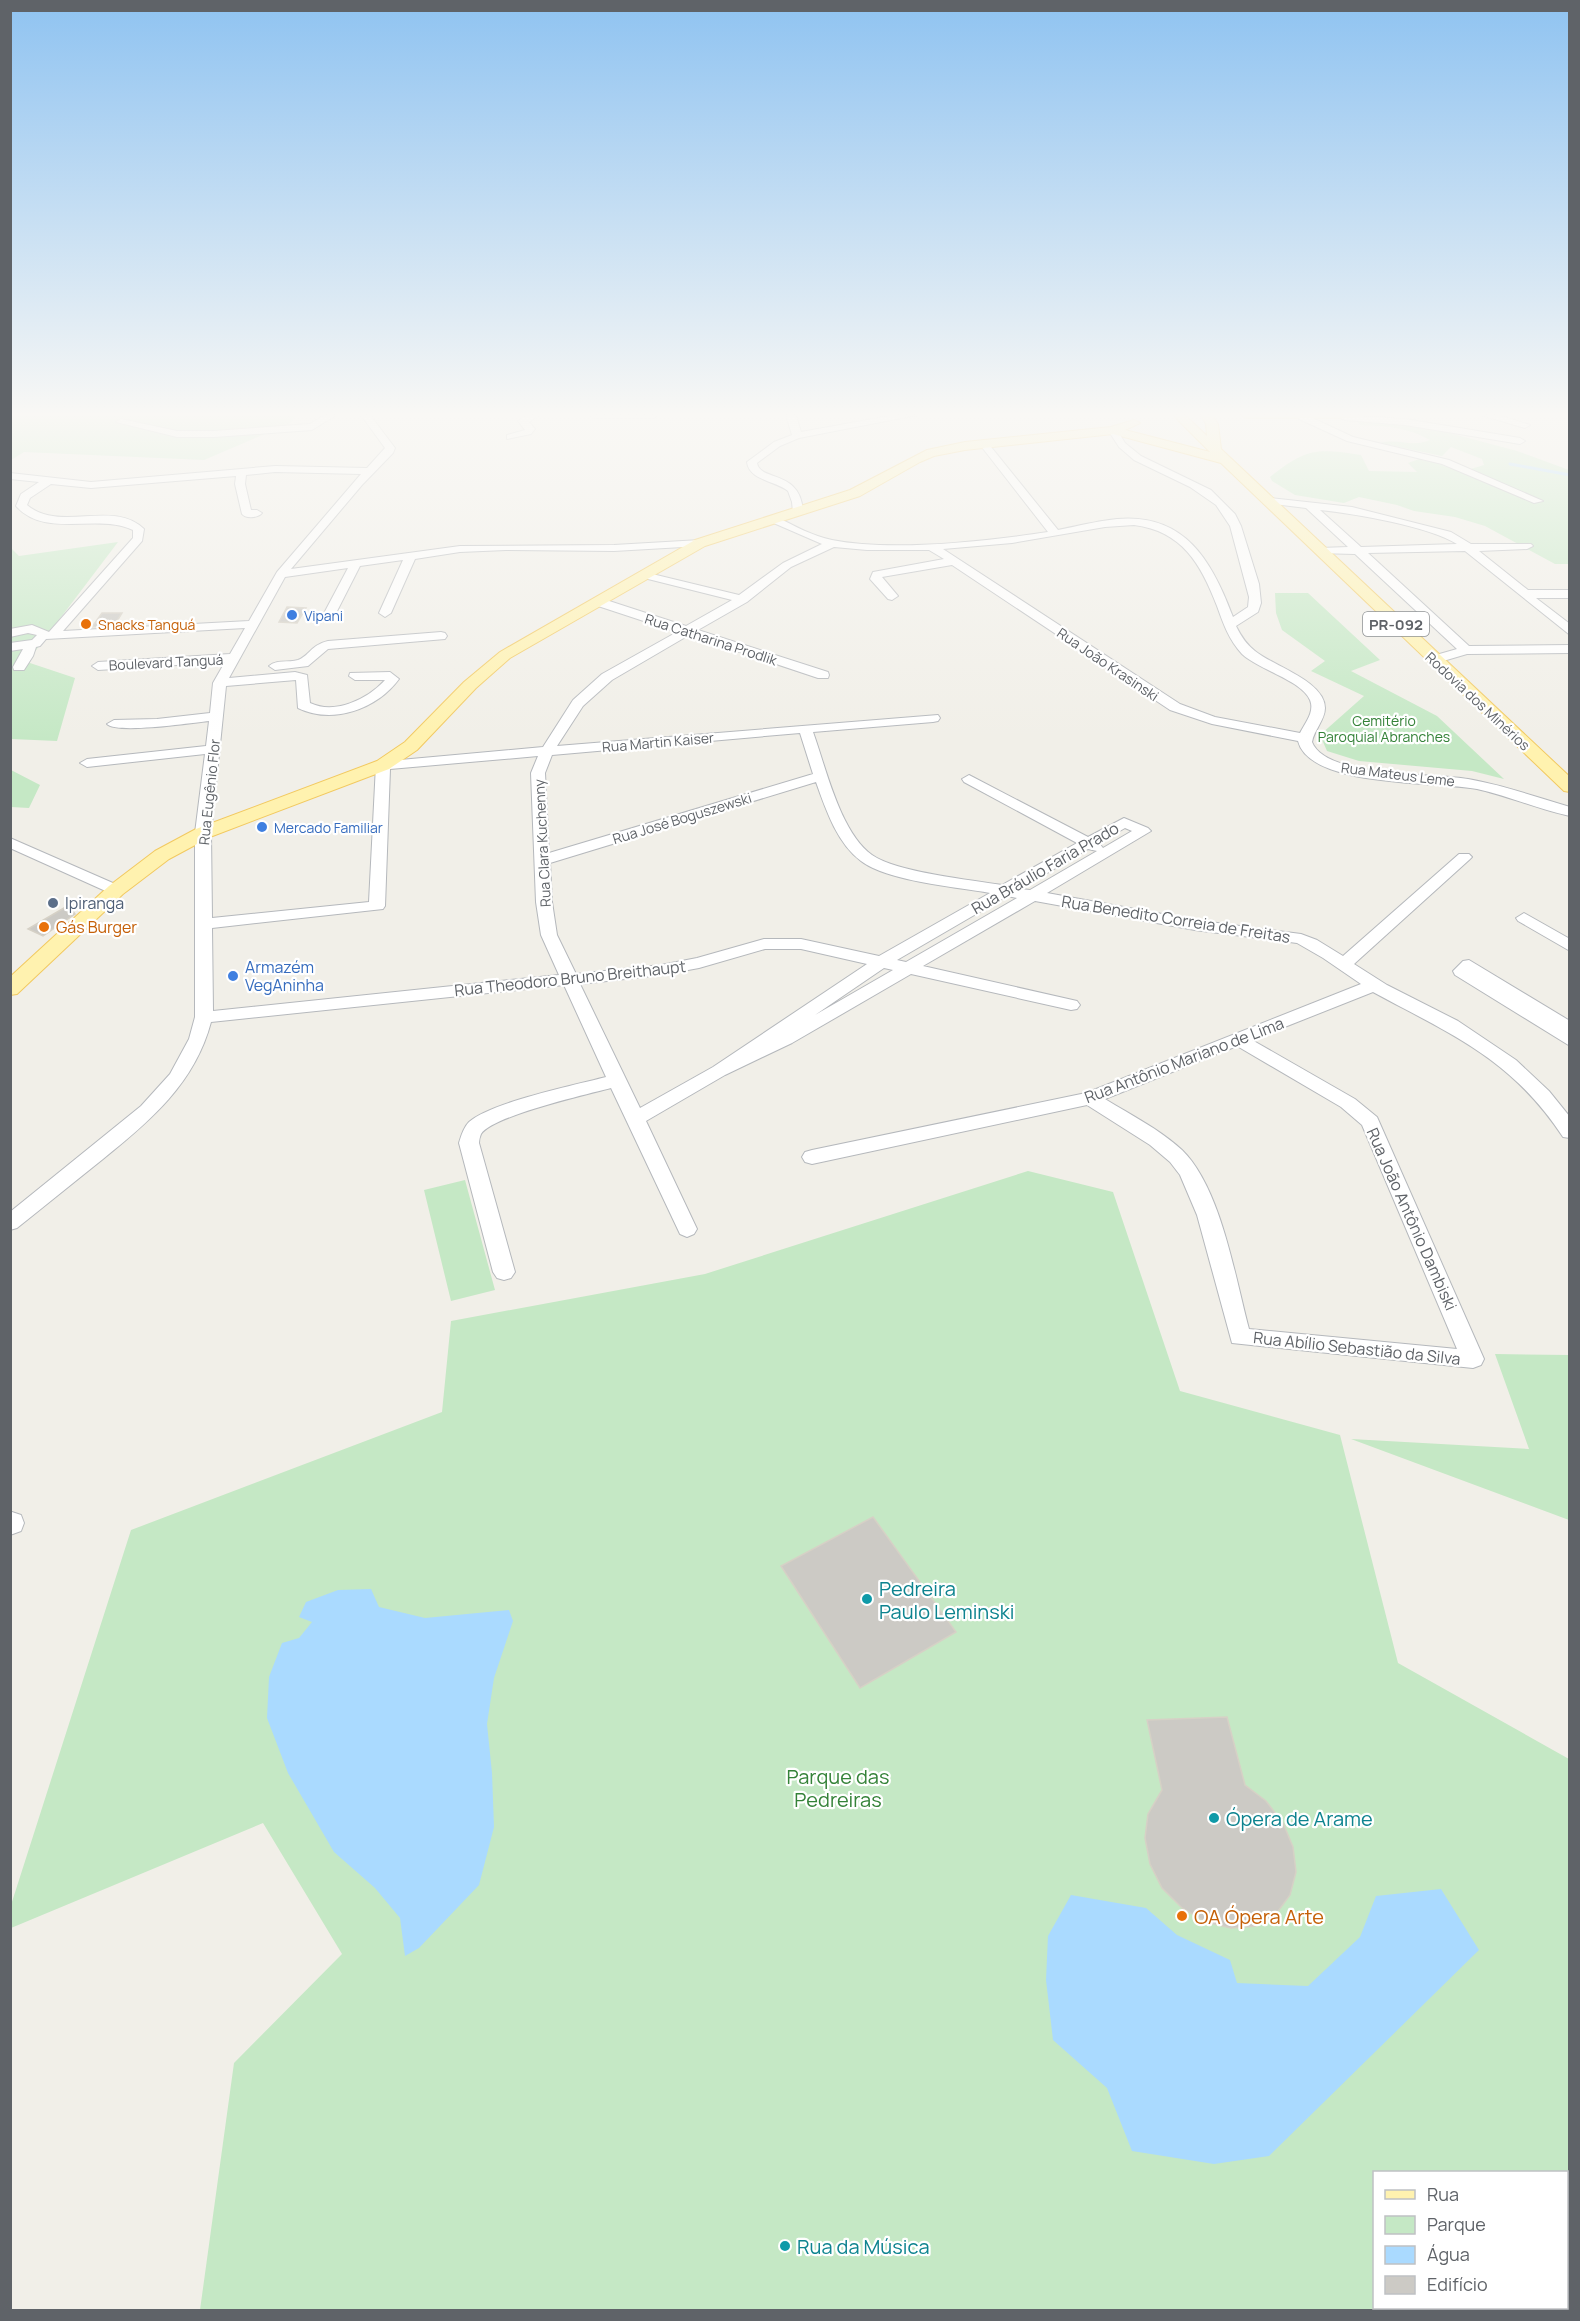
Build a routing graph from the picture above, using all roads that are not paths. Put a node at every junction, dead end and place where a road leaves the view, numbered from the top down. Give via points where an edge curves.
1 (128, 523) edge
2 (324, 523) edge
3 (760, 523) edge
4 (781, 523) edge
5 (1047, 523) edge
6 (1117, 523) edge
7 (1140, 523) edge
8 (1234, 523) edge
9 (1292, 523) edge
10 (1329, 523) edge
11 (1409, 523) edge
12 (1056, 534) junction
13 (700, 543) junction
14 (833, 543) junction
15 (931, 546) junction
16 (1527, 546) dead end
17 (1468, 547) junction
18 (1357, 550) junction
19 (1320, 551) junction
20 (411, 555) junction
21 (954, 561) junction
22 (356, 563) junction
23 (281, 574) junction
24 (644, 575) junction
25 (1526, 594) junction
26 (1569, 594) edge
27 (892, 596) dead end
28 (743, 599) junction
29 (599, 602) junction
30 (385, 613) dead end
31 (328, 617) dead end
32 (252, 624) junction
33 (1230, 624) junction
34 (1569, 630) edge
35 (687, 631) junction
36 (10, 633) edge
37 (48, 636) junction
38 (441, 636) dead end
39 (30, 645) junction
40 (10, 647) edge
41 (1569, 649) edge
42 (1467, 650) junction
43 (1433, 660) junction
44 (231, 663) junction
45 (98, 666) dead end
46 (15, 672) edge
47 (824, 675) dead end
48 (355, 676) dead end
49 (220, 683) junction
50 (217, 716) junction
51 (933, 718) dead end
52 (114, 724) dead end
53 (806, 729) junction
54 (1304, 738) junction
55 (214, 749) junction
56 (548, 751) junction
57 (87, 763) dead end
58 (383, 765) junction
59 (822, 776) junction
60 (969, 779) dead end
61 (1569, 786) edge
62 (1569, 813) edge
63 (203, 833) junction
64 (10, 842) edge
65 (1089, 843) junction
66 (1107, 852) junction
67 (1464, 857) dead end
68 (542, 860) junction
69 (116, 890) junction
70 (1005, 891) junction
71 (1033, 895) junction
72 (1524, 918) dead end
73 (203, 924) junction
74 (1569, 946) edge
75 (881, 962) junction
76 (1344, 964) junction
77 (908, 968) junction
78 (568, 979) junction
79 (1374, 985) junction
80 (10, 989) edge
81 (1071, 1005) dead end
82 (204, 1017) junction
83 (1569, 1029) edge
84 (1239, 1040) junction
85 (1569, 1041) edge
86 (719, 1071) junction
87 (617, 1080) junction
88 (1090, 1098) junction
89 (635, 1119) junction
90 (1568, 1125) edge
91 (813, 1157) dead end
92 (10, 1223) edge
93 (687, 1229) dead end
94 (504, 1272) dead end
95 (1473, 1359) joint

1 - 37 street via 139,529 138,539
2 - 23 street, Rua Eugênio Flor
3 - 13 main road
4 - 14 street
5 - 12 street
6 - 12 street
7 - 33 street via 1165,528 1182,539 1215,586
8 - 33 street via 1255,601 1254,609
9 - 19 main road, Rodovia dos Minérios / PR-092
10 - 18 street, Rodovia dos Minérios
11 - 17 street via 1447,534
12 - 15 street
13 - 20 street via 614,548 493,547
13 - 24 main road
14 - 15 street
14 - 28 street, Rua Clara Kuchenny via 787,565
15 - 21 street, Rua João Krasinski
16 - 17 street
17 - 18 street
17 - 25 street
18 - 19 street
18 - 42 street, Rodovia dos Minérios
19 - 43 main road, Rodovia dos Minérios / PR-092
20 - 22 street
20 - 30 street
21 - 27 street via 877,574 876,579
21 - 54 street, Rua João Krasinski via 1175,707 1212,720
22 - 23 street
22 - 31 street
23 - 32 street, Rua Eugênio Flor
24 - 28 street
24 - 29 main road
25 - 26 street
25 - 34 street
28 - 35 street, Rua Clara Kuchenny
29 - 35 street, Rua Catharina Prodlik
29 - 58 main road via 493,664 411,746
32 - 37 street
32 - 44 street, Rua Eugênio Flor
33 - 54 street via 1240,644 1254,658 1303,686 1316,698 1317,712
35 - 47 street, Rua Catharina Prodlik
35 - 56 street, Rua Clara Kuchenny via 594,687 571,712
36 - 37 street via 34,630
37 - 39 street
38 - 44 street, Boulevard Tanguá via 328,645 303,663
39 - 40 street
39 - 46 street
41 - 42 street
42 - 43 street
43 - 61 main road, Rodovia dos Minérios / PR-092
44 - 45 street, Boulevard Tanguá
44 - 49 street, Rua Eugênio Flor
48 - 49 street via 393,679 363,704 329,711 310,711 303,705 302,678 295,676
49 - 50 street, Rua Eugênio Flor
50 - 52 street
50 - 55 street, Rua Eugênio Flor
51 - 53 street, Rua Martin Kaiser
53 - 56 street, Rua Martin Kaiser
53 - 59 street, Rua Benedito Correia de Freitas
54 - 62 street, Rua Mateus Leme via 1306,749 1313,756 1342,769 1476,784
55 - 57 street
55 - 63 street, Rua Eugênio Flor
56 - 58 street, Rua Martin Kaiser
56 - 68 street, Rua Clara Kuchenny via 538,773
58 - 63 main road
58 - 73 street via 376,906
59 - 68 street, Rua José Boguszewski
59 - 70 street, Rua Benedito Correia de Freitas via 846,835 866,859 896,870
60 - 65 street
63 - 69 main road via 146,865
63 - 73 street, Rua Eugênio Flor
64 - 69 street
65 - 66 street
65 - 66 street, Rua Bráulio Faria Prado via 1124,822 1143,831
65 - 70 street, Rua Bráulio Faria Prado
66 - 71 street, Rua Bráulio Faria Prado
67 - 76 street
68 - 78 street, Rua Clara Kuchenny via 549,935
69 - 80 main road
70 - 71 street, Rua Benedito Correia de Freitas
70 - 75 street, Rua Bráulio Faria Prado
71 - 76 street, Rua Benedito Correia de Freitas via 1300,939
71 - 77 street, Rua Bráulio Faria Prado
72 - 74 street
73 - 82 street, Rua Eugênio Flor
75 - 77 street, Rua Theodoro Bruno Breithaupt
75 - 78 street, Rua Theodoro Bruno Breithaupt via 801,944 764,944 680,967
75 - 86 street, Rua Bráulio Faria Prado
76 - 79 street, Rua Benedito Correia de Freitas
77 - 81 street, Rua Theodoro Bruno Breithaupt
77 - 86 street, Rua Bráulio Faria Prado via 786,1039
78 - 82 street, Rua Theodoro Bruno Breithaupt
78 - 87 street, Rua Clara Kuchenny
79 - 84 street, Rua Antônio Mariano de Lima
79 - 90 street, Rua Benedito Correia de Freitas via 1450,1024 1521,1072
82 - 92 street, Rua Eugênio Flor via 188,1062 157,1102
83 - 85 street via 1469,965 1461,971
84 - 88 street, Rua Antônio Mariano de Lima
84 - 95 street, Rua João Antônio Dambiski via 1348,1103 1370,1122
86 - 89 street, Rua Bráulio Faria Prado
87 - 89 street, Rua Clara Kuchenny
87 - 94 street via 496,1115 470,1135
88 - 91 street, Rua Antônio Mariano de Lima
88 - 95 street, Rua Abílio Sebastião da Silva via 1164,1146 1190,1172 1205,1206 1240,1337
89 - 93 street, Rua Clara Kuchenny

